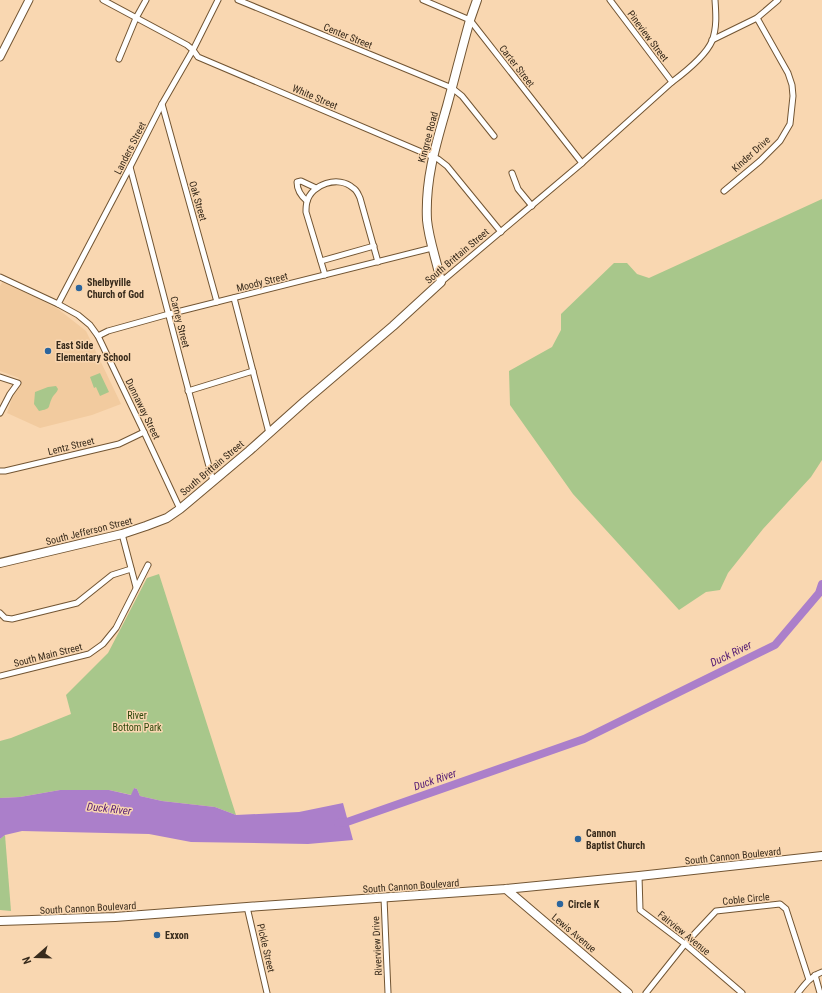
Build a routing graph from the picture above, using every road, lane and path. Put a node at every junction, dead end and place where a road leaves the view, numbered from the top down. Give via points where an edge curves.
1 (28, 0) edge
2 (103, 0) edge
3 (146, 0) edge
4 (218, 0) edge
5 (238, 0) edge
6 (423, 0) edge
7 (477, 0) edge
8 (610, 0) edge
9 (715, 0) edge
10 (778, 0) edge
11 (430, 1) edge
12 (136, 18) junction
13 (757, 18) junction
14 (470, 20) junction
15 (712, 40) junction
16 (193, 50) junction
17 (0, 57) edge
18 (118, 59) dead end
19 (672, 82) junction
20 (452, 88) junction
21 (162, 104) junction
22 (494, 136) dead end
23 (433, 156) junction
24 (582, 163) junction
25 (130, 167) junction
26 (512, 173) dead end
27 (316, 188) junction
28 (724, 191) dead end
29 (307, 201) junction
30 (532, 206) junction
31 (502, 232) junction
32 (374, 246) junction
33 (432, 248) junction
34 (321, 261) junction
35 (378, 262) junction
36 (325, 275) junction
37 (0, 277) edge
38 (442, 282) junction
39 (234, 298) junction
40 (217, 302) junction
41 (58, 304) junction
42 (169, 314) junction
43 (98, 336) junction
44 (253, 371) junction
45 (0, 376) edge
46 (188, 390) junction
47 (0, 413) edge
48 (144, 432) junction
49 (269, 433) junction
50 (0, 472) edge
51 (213, 481) junction
52 (180, 509) junction
53 (122, 534) junction
54 (0, 563) edge
55 (148, 565) dead end
56 (131, 569) junction
57 (136, 587) junction
58 (0, 613) edge
59 (0, 676) edge
60 (822, 856) edge
61 (639, 876) junction
62 (506, 889) junction
63 (384, 898) junction
64 (247, 907) junction
65 (0, 920) edge
66 (685, 944) junction
67 (822, 972) edge
68 (815, 975) junction
69 (809, 980) junction
70 (267, 993) edge
71 (388, 993) edge
72 (628, 993) edge
73 (646, 993) edge
74 (742, 993) edge
75 (798, 993) edge
76 (820, 993) edge

1 - 17 main road
2 - 12 street, White Street
3 - 12 street
4 - 16 street, Landers Street
5 - 20 street, Center Street
6 - 11 street, Carter Street
7 - 14 main road, Kingree Road
8 - 19 street, Pineview Street
9 - 15 street, South Brittain Street via 716,16
10 - 13 street
11 - 14 street, Carter Street
12 - 16 street, White Street
12 - 18 street
13 - 15 street
13 - 28 street, Kinder Drive via 788,73 792,85 790,124 780,141
14 - 20 main road, Kingree Road
14 - 24 street, Carter Street
15 - 19 street, South Brittain Street via 709,47 688,70
16 - 21 street, Landers Street
16 - 23 street, White Street via 198,57
19 - 24 street, South Brittain Street
20 - 22 street via 462,96
20 - 23 main road, Kingree Road
21 - 25 street, Landers Street
21 - 40 street, Oak Street
23 - 31 street, White Street via 446,166
23 - 33 main road, Kingree Road via 427,199
24 - 30 street, South Brittain Street
25 - 41 street, Landers Street
25 - 42 street, Carney Street
26 - 30 street via 518,189
27 - 29 street
27 - 29 street via 301,181 297,182 300,194
27 - 32 street via 335,182 353,187 360,198
29 - 34 street via 306,212
30 - 31 street, South Brittain Street
31 - 38 street, South Brittain Street
32 - 34 street
32 - 35 street
33 - 35 street, Moody Street
33 - 38 main road, Kingree Road
34 - 36 street
35 - 36 street, Moody Street
36 - 39 street, Moody Street
37 - 41 street, Dunnaway Street
38 - 49 main road, South Brittain Street
39 - 40 street, Moody Street
39 - 44 street
40 - 42 street, Moody Street
41 - 43 street, Dunnaway Street via 85,320
42 - 43 street, Moody Street
42 - 46 street, Carney Street
43 - 48 street, Dunnaway Street
44 - 46 street
44 - 49 street
45 - 47 street via 18,383
46 - 51 street, Carney Street
48 - 50 street, Lentz Street via 119,444
48 - 52 street, Dunnaway Street
49 - 51 main road, South Brittain Street
51 - 52 main road, South Brittain Street
52 - 53 main road, South Jefferson Street via 167,518
53 - 54 main road, South Jefferson Street
53 - 56 street
55 - 57 street, South Main Street
56 - 57 street
56 - 58 street via 107,578 77,603 12,619 5,618
57 - 59 street, South Main Street via 116,628 103,644 89,654
60 - 61 main road, South Cannon Boulevard
61 - 62 main road, South Cannon Boulevard
61 - 66 street, Fairview Avenue via 640,910
62 - 63 main road, South Cannon Boulevard
62 - 72 main road, Lewis Avenue
63 - 64 main road, South Cannon Boulevard
63 - 71 street, Riverview Drive
64 - 65 main road, South Cannon Boulevard via 115,917
64 - 70 street, Pickle Street
66 - 69 street, Coble Circle via 716,911 780,904 786,909
66 - 73 street, Coble Circle
66 - 74 street, Fairview Avenue
67 - 68 street
68 - 69 street
68 - 76 street
69 - 75 street

